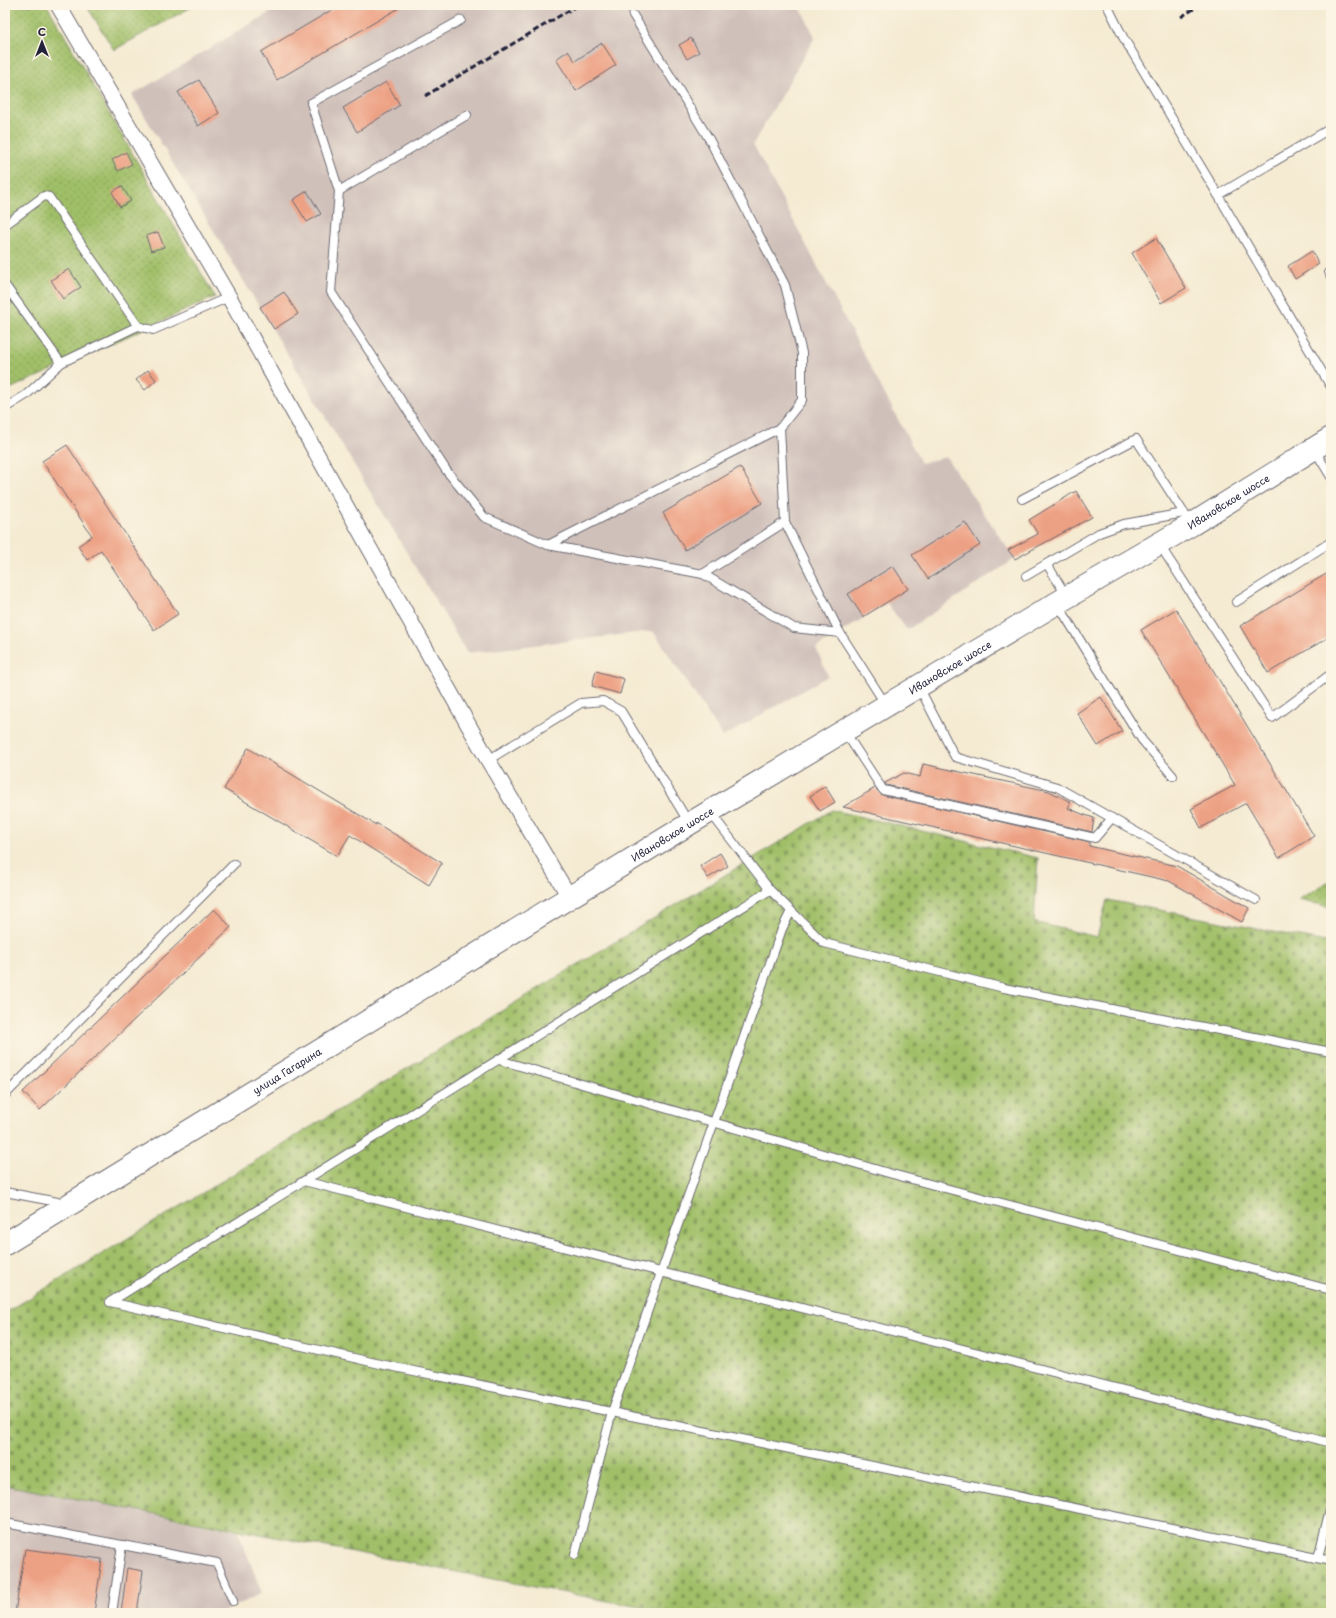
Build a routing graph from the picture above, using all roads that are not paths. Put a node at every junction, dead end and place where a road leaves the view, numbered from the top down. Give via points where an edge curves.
1 (58, 5) edge
2 (1107, 5) edge
3 (633, 15) dead end
4 (462, 20) dead end
5 (467, 115) dead end
6 (1331, 128) edge
7 (339, 191) junction
8 (1218, 195) junction
9 (5, 225) edge
10 (1331, 271) edge
11 (1331, 277) edge
12 (5, 285) edge
13 (229, 297) junction
14 (138, 326) junction
15 (61, 363) junction
16 (1331, 387) edge
17 (5, 408) edge
18 (780, 428) junction
19 (1323, 443) edge
20 (1331, 478) edge
21 (1022, 499) dead end
22 (1188, 519) junction
23 (785, 522) junction
24 (1331, 542) edge
25 (1159, 544) junction
26 (548, 545) junction
27 (1047, 564) junction
28 (703, 574) junction
29 (1026, 576) dead end
30 (1062, 600) junction
31 (1236, 602) dead end
32 (840, 633) junction
33 (1331, 674) edge
34 (918, 686) junction
35 (886, 706) junction
36 (844, 731) junction
37 (488, 760) junction
38 (1173, 776) dead end
39 (710, 812) junction
40 (1112, 818) junction
41 (689, 824) junction
42 (234, 864) dead end
43 (770, 890) junction
44 (570, 898) junction
45 (1256, 900) dead end
46 (791, 911) junction
47 (1331, 1052) edge
48 (499, 1060) junction
49 (5, 1095) edge
50 (713, 1122) junction
51 (304, 1181) junction
52 (5, 1192) edge
53 (72, 1205) junction
54 (5, 1244) edge
55 (661, 1272) junction
56 (1331, 1290) edge
57 (612, 1412) junction
58 (1331, 1443) edge
59 (1331, 1505) edge
60 (5, 1524) edge
61 (122, 1545) junction
62 (575, 1555) dead end
63 (1318, 1558) junction
64 (1331, 1561) edge
65 (233, 1601) dead end
66 (112, 1613) edge

1 - 13 street
2 - 8 lane via 1122,37
3 - 18 lane via 709,139 786,286 802,353 802,400
4 - 7 lane via 311,103
5 - 7 lane
6 - 8 lane
7 - 26 lane via 331,292 446,470 484,517
8 - 16 lane
9 - 14 lane via 44,196 49,197
10 - 11 lane
12 - 15 lane
13 - 14 lane via 153,330
13 - 37 street
14 - 15 lane
15 - 17 lane via 26,395
18 - 23 lane
18 - 26 lane
19 - 20 lane
19 - 22 street, Ивановское шоссе
21 - 22 lane via 1136,439
22 - 25 street, Ивановское шоссе
22 - 27 lane via 1124,524 1099,533
23 - 28 lane
23 - 32 lane
24 - 31 lane
25 - 30 street, Ивановское шоссе
25 - 33 lane via 1272,718
26 - 28 lane
27 - 29 lane
27 - 30 lane
28 - 32 lane via 794,628
30 - 34 street, Ивановское шоссе
30 - 38 lane via 1142,740
32 - 35 lane
34 - 35 street, Ивановское шоссе
34 - 40 lane via 955,757 1058,787
35 - 36 street, Ивановское шоссе
36 - 39 street, Ивановское шоссе
36 - 40 lane via 883,790 1095,838
37 - 41 lane via 581,703 603,701 621,711
37 - 44 street
39 - 41 street, Ивановское шоссе
39 - 43 lane
40 - 45 lane
41 - 44 street, Ивановское шоссе
42 - 49 lane
43 - 46 lane
43 - 48 lane
44 - 53 street, улица Гагарина
46 - 47 lane via 824,943 1004,988
46 - 50 lane via 782,929
48 - 50 lane
48 - 51 lane
50 - 55 lane
50 - 56 lane via 892,1174
51 - 55 lane
51 - 57 lane via 110,1302 380,1364
52 - 53 lane
53 - 54 street, улица Гагарина
55 - 57 lane
55 - 58 lane
57 - 62 lane
57 - 63 lane
59 - 63 lane
60 - 61 lane
61 - 65 lane via 217,1563
61 - 66 lane
63 - 64 lane

